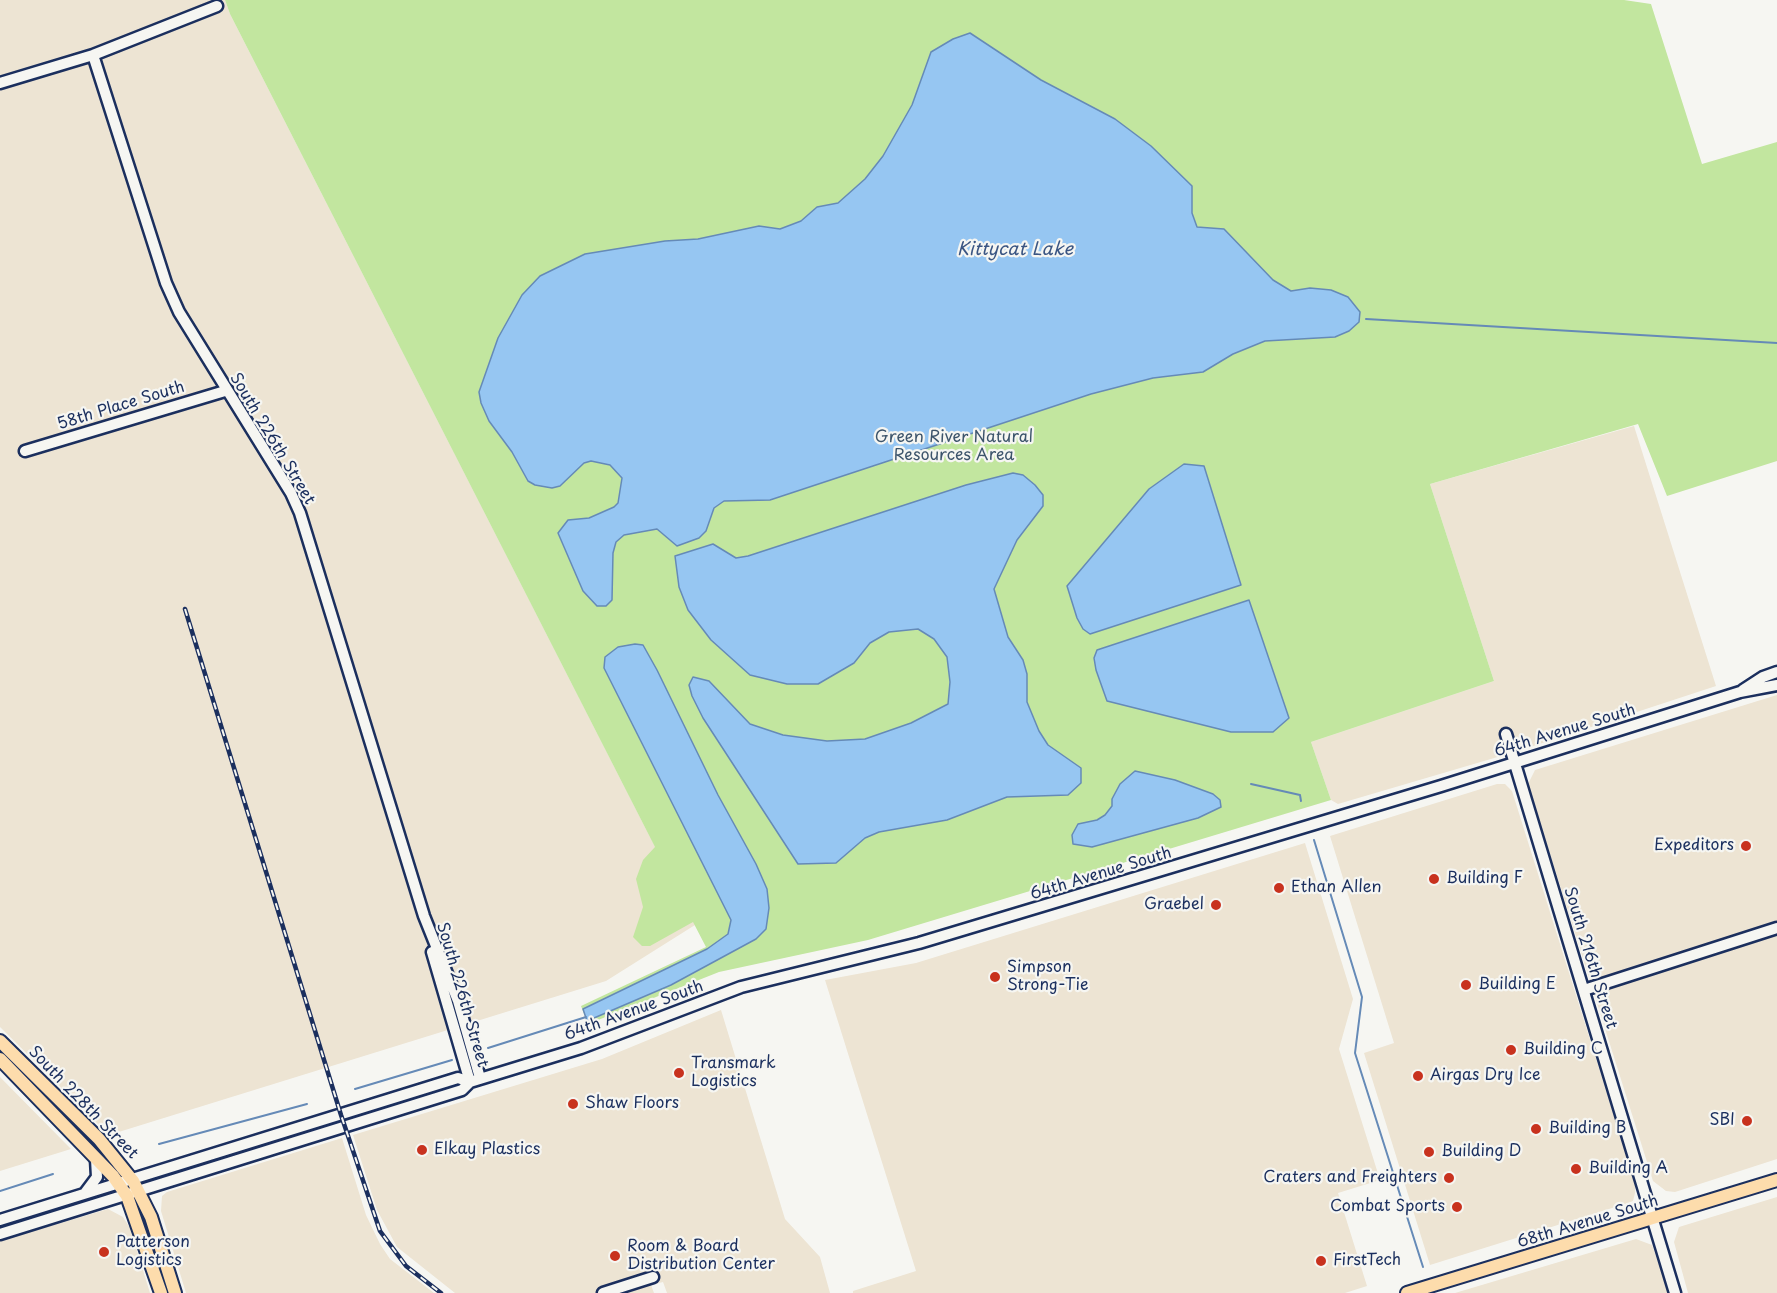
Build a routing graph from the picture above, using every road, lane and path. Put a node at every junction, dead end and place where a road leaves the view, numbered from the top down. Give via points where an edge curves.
1 (217, 6) dead end
2 (93, 55) junction
3 (0, 84) edge
4 (225, 391) junction
5 (25, 451) dead end
6 (1777, 672) edge
7 (1777, 685) edge
8 (1740, 692) junction
9 (1506, 734) dead end
10 (1515, 763) junction
11 (1777, 928) edge
12 (1584, 990) junction
13 (0, 1041) edge
14 (0, 1059) edge
15 (475, 1080) junction
16 (96, 1159) junction
17 (1777, 1180) edge
18 (119, 1185) junction
19 (133, 1189) junction
20 (83, 1195) junction
21 (1653, 1219) junction
22 (0, 1220) edge
23 (0, 1234) edge
24 (653, 1277) dead end
25 (161, 1293) edge
26 (175, 1293) edge
27 (603, 1293) edge
28 (1407, 1293) edge
29 (1675, 1293) edge

1 - 2 street
2 - 3 street
2 - 4 street, South 226th Street via 166,283 178,312
4 - 5 street, 58th Place South
4 - 15 street, South 226th Street via 300,513 424,916 458,1001
6 - 8 street, 64th Avenue South
7 - 8 street, 64th Avenue South
8 - 10 street, 64th Avenue South
9 - 10 street, South 216th Street
10 - 12 street, South 216th Street
10 - 15 street, 64th Avenue South via 919,944 741,987 581,1048
11 - 12 street
12 - 21 street, South 216th Street
13 - 19 main road, South 228th Street via 99,1139
14 - 16 main road, South 228th Street
15 - 19 street, 64th Avenue South via 458,1078
16 - 18 main road, South 228th Street
16 - 20 street via 97,1177
17 - 21 main road, 68th Avenue South
18 - 19 main road, South 228th Street
18 - 20 street
19 - 23 street, 64th Avenue South
19 - 25 main road, South 228th Street
19 - 26 main road, South 228th Street via 151,1217
20 - 22 street
21 - 28 main road, 68th Avenue South
21 - 29 street, South 216th Street
24 - 27 street

